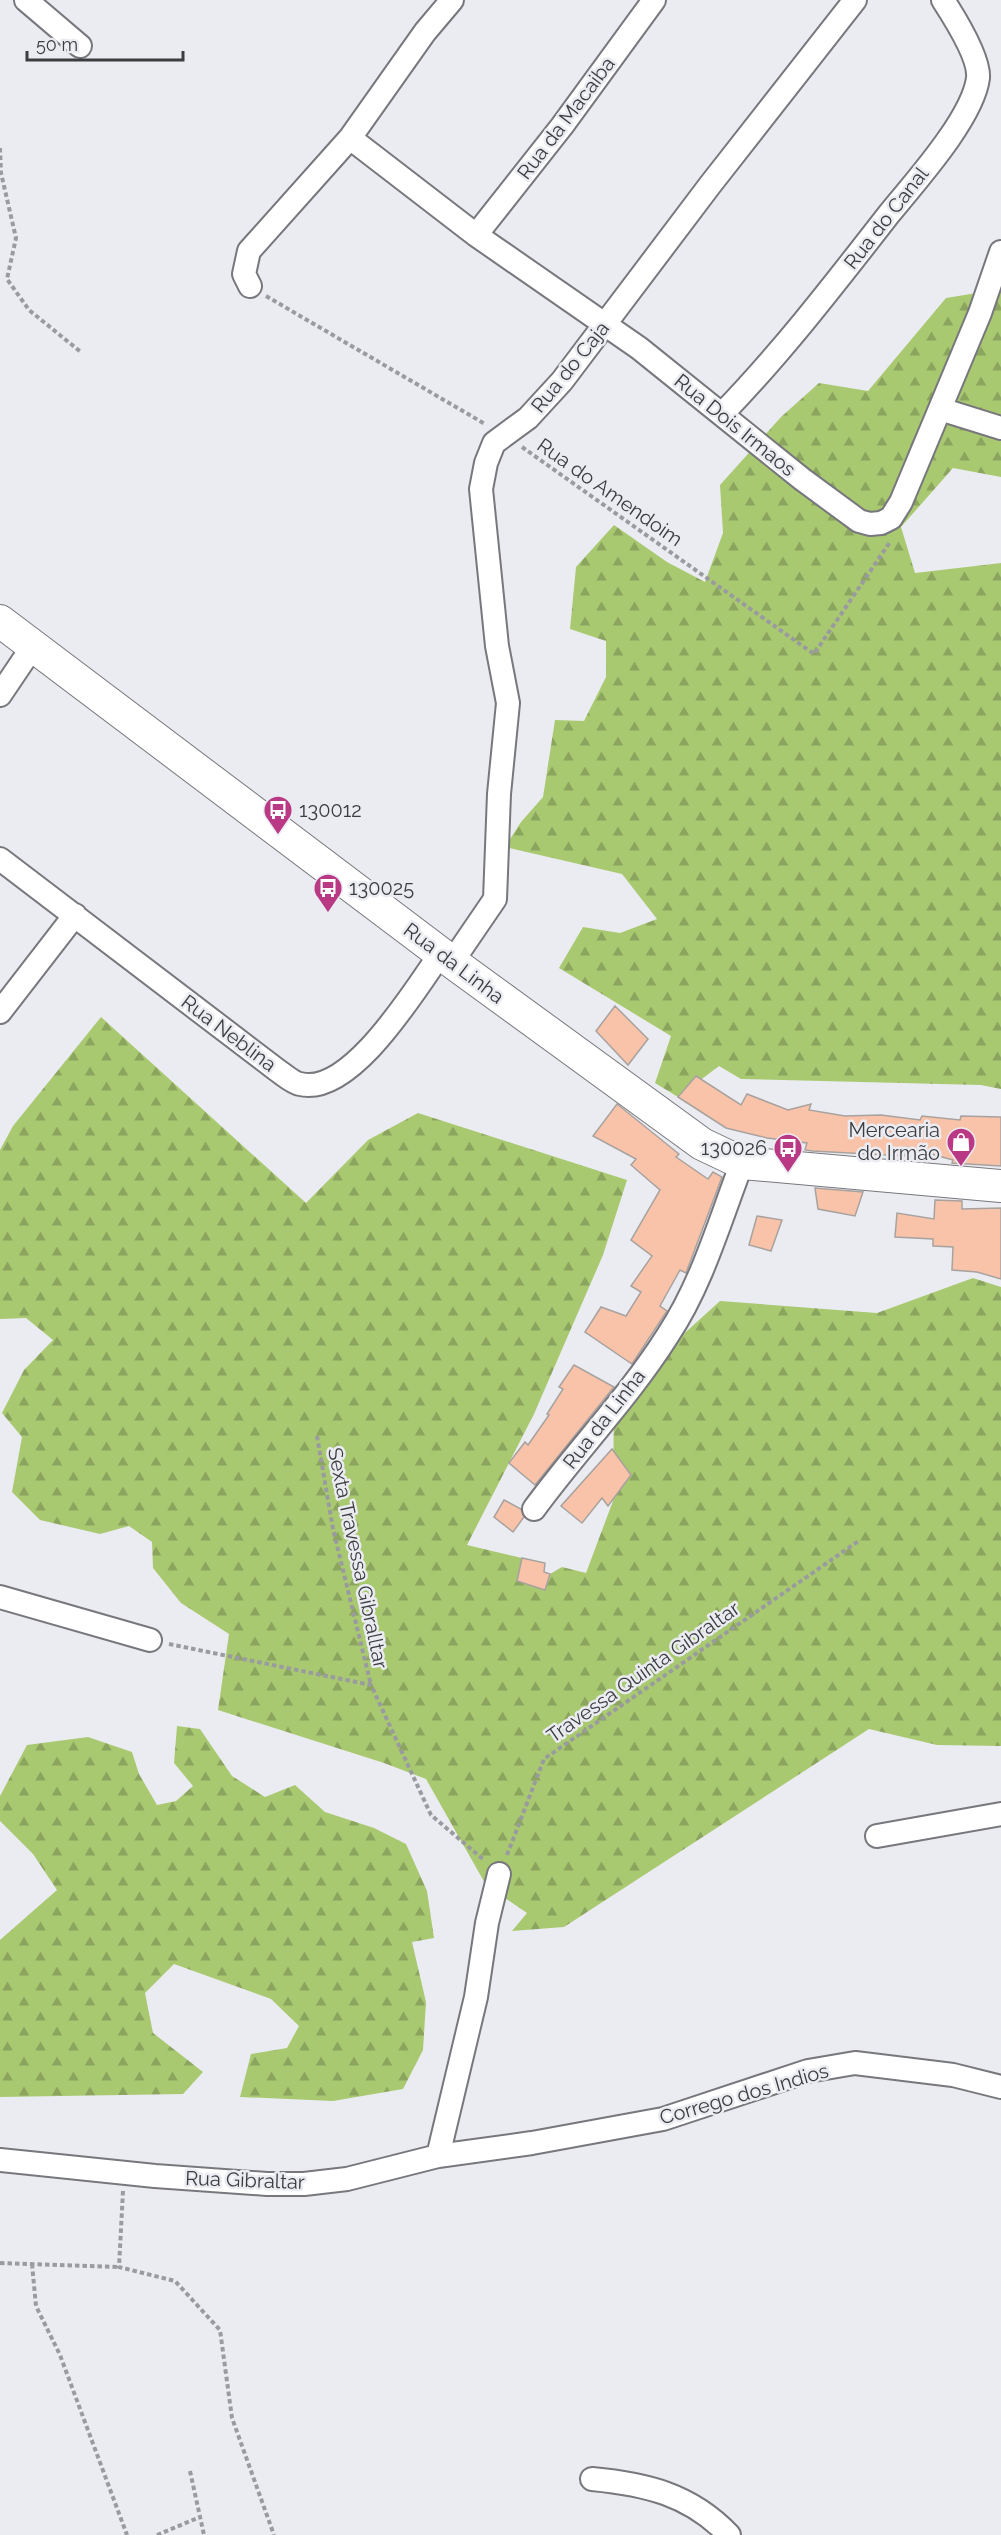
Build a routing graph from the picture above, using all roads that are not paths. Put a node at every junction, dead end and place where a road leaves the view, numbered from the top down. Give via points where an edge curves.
1 (26, 0) edge
2 (452, 0) edge
3 (654, 0) edge
4 (855, 0) edge
5 (943, 0) edge
6 (80, 46) dead end
7 (350, 138) junction
8 (476, 235) junction
9 (1001, 252) edge
10 (250, 286) road end
11 (605, 324) junction
12 (940, 409) junction
13 (723, 413) junction
14 (1001, 428) edge
15 (0, 621) edge
16 (33, 646) junction
17 (0, 695) edge
18 (0, 859) edge
19 (75, 915) junction
20 (447, 957) junction
21 (0, 1012) edge
22 (742, 1163) junction
23 (1001, 1186) edge
24 (534, 1509) dead end
25 (0, 1597) edge
26 (150, 1640) road end
27 (1001, 1814) edge
28 (877, 1836) dead end
29 (500, 1874) road end
30 (1001, 2087) edge
31 (593, 2130) joint
32 (438, 2156) junction
33 (0, 2160) edge
34 (592, 2479) dead end
35 (729, 2535) edge

1 - 6 street
2 - 7 street
3 - 8 street, Rua da Macaiba
4 - 11 street, Rua do Caja
5 - 13 street, Rua do Canal via 975,60 978,75 965,112 834,285 763,372
7 - 8 street, Rua Dois Irmaos
7 - 10 street via 249,252 244,274
8 - 11 street, Rua Dois Irmaos
9 - 12 street, Rua Dois Irmaos
11 - 13 street, Rua Dois Irmaos
11 - 20 street, Rua do Caja via 541,406 494,443 486,463 481,489 497,646 508,703 495,899
12 - 13 street, Rua Dois Irmaos via 901,502 891,518 870,524 859,521 802,479
12 - 14 street
15 - 16 street, Rua da Linha
16 - 17 street
16 - 20 street, Rua da Linha
18 - 19 street, Rua Neblina
19 - 20 street, Rua Neblina via 300,1084 320,1084 355,1062 376,1043
19 - 21 street
20 - 22 street, Rua da Linha via 674,1126
22 - 23 street, Rua da Linha
22 - 24 street, Rua da Linha via 685,1307 668,1337
25 - 26 street
27 - 28 street
29 - 32 street
30 - 31 street, Corrego dos Indios via 953,2075 855,2063 808,2071 663,2119
31 - 32 street, Rua Gibraltar
32 - 33 street, Rua Gibraltar via 347,2179 304,2184 124,2173
34 - 35 street via 636,2483 677,2496

